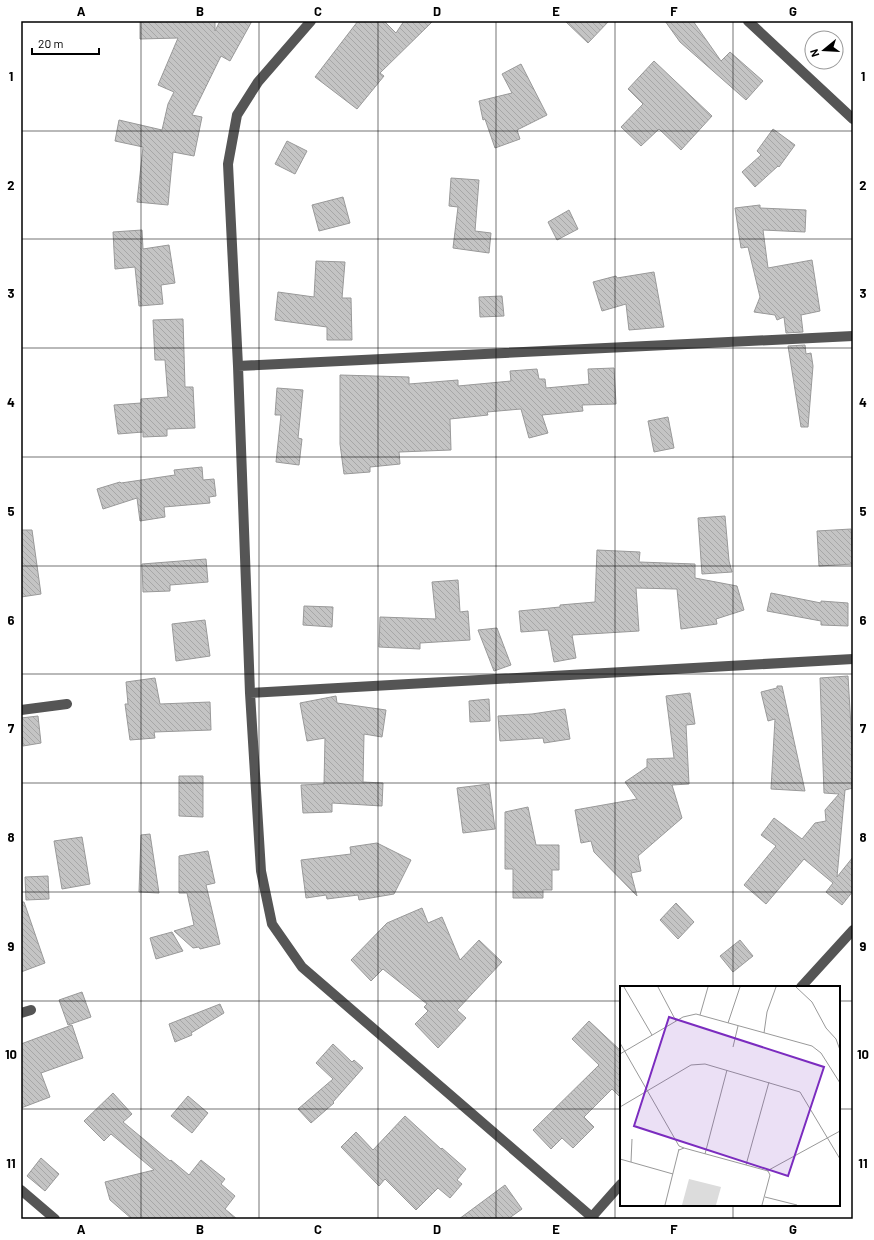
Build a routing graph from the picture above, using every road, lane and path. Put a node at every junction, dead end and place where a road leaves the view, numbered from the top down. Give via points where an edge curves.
1 (311, 21) edge
2 (748, 21) edge
3 (853, 118) edge
4 (853, 336) edge
5 (238, 366) junction
6 (853, 659) edge
7 (250, 693) junction
8 (68, 704) dead end
9 (21, 710) edge
10 (853, 930) edge
11 (802, 986) edge
12 (620, 1185) edge
13 (21, 1190) edge
14 (592, 1218) edge
15 (54, 1219) edge

1 - 5 street via 258,82 238,115 228,164
2 - 3 street
4 - 5 street
5 - 7 street
6 - 7 street
7 - 14 street via 261,871 272,924 302,967
8 - 9 street
10 - 11 street
12 - 14 street
13 - 15 street

